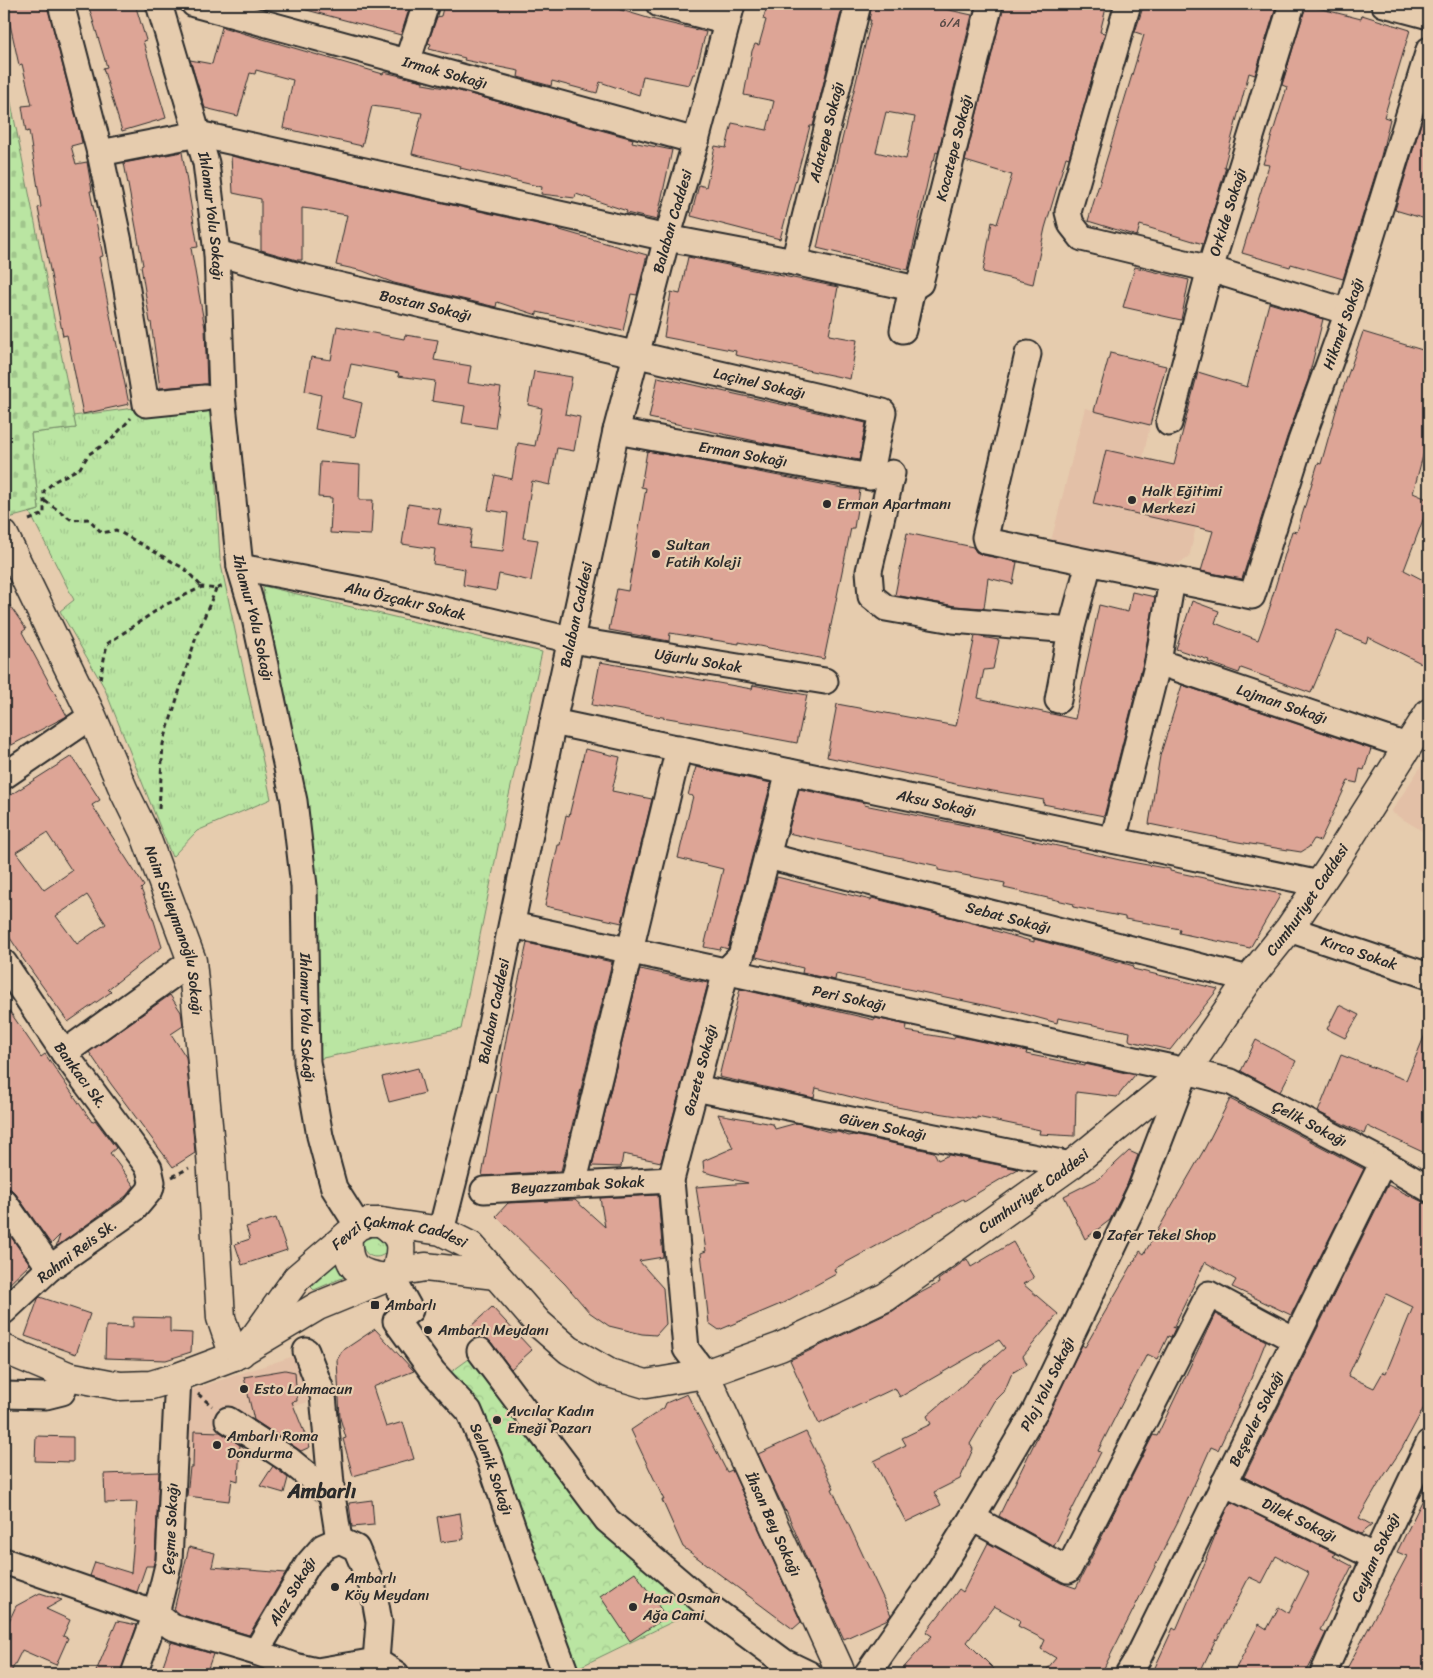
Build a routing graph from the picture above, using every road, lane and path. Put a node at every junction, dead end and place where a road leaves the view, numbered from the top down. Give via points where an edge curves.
1 (62, 4) edge
2 (159, 4) edge
3 (194, 4) edge
4 (426, 4) edge
5 (659, 4) edge
6 (858, 4) edge
7 (990, 4) edge
8 (1128, 4) edge
9 (1292, 4) edge
10 (1384, 4) edge
11 (729, 13) edge
12 (1429, 16) edge
13 (1429, 50) edge
14 (407, 62) junction
15 (198, 134) junction
16 (696, 140) junction
17 (100, 153) junction
18 (668, 238) junction
19 (217, 253) junction
20 (794, 262) junction
21 (1210, 269) junction
22 (912, 288) junction
23 (1348, 312) junction
24 (903, 330) dead end
25 (1028, 354) dead end
26 (635, 355) junction
27 (205, 398) dead end
28 (146, 404) junction
29 (1169, 423) dead end
30 (616, 430) junction
31 (881, 475) junction
32 (45, 501) junction
33 (29, 520) dead end
34 (4, 535) edge
35 (1088, 563) junction
36 (241, 572) junction
37 (1172, 580) junction
38 (202, 587) junction
39 (216, 589) junction
40 (1071, 630) junction
41 (571, 640) junction
42 (1158, 662) junction
43 (825, 682) dead end
44 (1058, 700) dead end
45 (87, 707) junction
46 (1429, 713) edge
47 (553, 722) junction
48 (1408, 746) junction
49 (679, 748) junction
50 (789, 772) junction
51 (4, 776) edge
52 (144, 832) junction
53 (1113, 840) junction
54 (767, 856) junction
55 (1320, 884) junction
56 (512, 925) junction
57 (1289, 929) junction
58 (630, 950) junction
59 (192, 961) junction
60 (4, 963) edge
61 (726, 971) junction
62 (1429, 976) edge
63 (1249, 979) junction
64 (64, 1053) junction
65 (1186, 1071) junction
66 (695, 1088) junction
67 (211, 1155) junction
68 (1383, 1162) junction
69 (1071, 1165) junction
70 (671, 1180) junction
71 (573, 1185) junction
72 (1429, 1189) edge
73 (150, 1190) junction
74 (484, 1190) dead end
75 (4, 1202) edge
76 (362, 1228) junction
77 (441, 1231) junction
78 (425, 1267) junction
79 (50, 1268) junction
80 (496, 1275) junction
81 (394, 1280) junction
82 (4, 1311) edge
83 (1295, 1340) junction
84 (4, 1349) edge
85 (306, 1351) dead end
86 (480, 1351) dead end
87 (238, 1355) junction
88 (705, 1374) junction
89 (68, 1376) junction
90 (178, 1377) junction
91 (4, 1395) edge
92 (228, 1420) joint
93 (1429, 1443) edge
94 (1224, 1483) junction
95 (332, 1495) junction
96 (972, 1518) junction
97 (339, 1540) junction
98 (1375, 1557) junction
99 (4, 1562) edge
100 (156, 1614) junction
101 (256, 1652) junction
102 (375, 1668) edge
103 (134, 1674) edge
104 (566, 1674) edge
105 (809, 1674) edge
106 (840, 1674) edge
107 (867, 1674) edge
108 (1128, 1674) edge
109 (1323, 1674) edge

1 - 17 street
2 - 15 street, Ihlamur Yolu Sokağı
3 - 14 street, Irmak Sokağı
4 - 14 street
5 - 11 street
6 - 20 street, Adatepe Sokağı
7 - 22 street, Kocatepe Sokağı via 920,283
8 - 21 street via 1068,212 1070,224 1082,238
9 - 21 street, Orkide Sokağı
10 - 12 street
11 - 16 street, Balaban Caddesi
13 - 23 street, Hikmet Sokağı
14 - 16 street, Irmak Sokağı
15 - 17 street
15 - 18 street
15 - 19 street, Ihlamur Yolu Sokağı via 206,163
16 - 18 street, Balaban Caddesi
17 - 28 street via 119,242
18 - 20 street
18 - 26 street, Balaban Caddesi
19 - 26 street, Bostan Sokağı via 303,277
19 - 36 street, Ihlamur Yolu Sokağı via 222,395
20 - 22 street
21 - 23 street
21 - 29 street, Orkide Sokağı
22 - 24 street, Kocatepe Sokağı
23 - 37 street, Hikmet Sokağı via 1301,441 1252,596
25 - 35 street via 986,541
26 - 30 street, Balaban Caddesi
26 - 31 street, Laçinel Sokağı via 883,412
27 - 28 street
28 - 32 path via 110,441 88,454 80,468 55,481 44,491
30 - 31 street, Erman Sokağı
30 - 41 street, Balaban Caddesi
31 - 40 street via 870,572 871,596 886,608 944,618
32 - 33 path via 44,514
32 - 38 path via 72,520 88,519 102,533 116,530 185,569
34 - 45 main road, Naim Süleymanoğlu Sokağı
35 - 37 street
35 - 40 street
36 - 39 path
36 - 41 street, Ahu Özçakır Sokak via 360,590
36 - 76 street, Ihlamur Yolu Sokağı via 254,614 295,811 304,886 307,1062 320,1136 334,1188
37 - 42 street
38 - 39 path
38 - 45 path via 163,606 107,644 98,689
39 - 52 path via 197,634 162,744 159,811 155,828
40 - 44 street
41 - 43 street, Uğurlu Sokak
41 - 47 street, Balaban Caddesi
42 - 48 street, Lojman Sokağı
42 - 53 street
45 - 51 street
45 - 52 main road, Naim Süleymanoğlu Sokağı
46 - 48 main road, Cumhuriyet Caddesi
47 - 49 street, Aksu Sokağı
47 - 56 street, Balaban Caddesi
48 - 55 main road, Cumhuriyet Caddesi
49 - 50 street, Aksu Sokağı
49 - 58 street
50 - 53 street, Aksu Sokağı
50 - 54 street, Gazete Sokağı
52 - 59 main road, Naim Süleymanoğlu Sokağı
53 - 55 street, Aksu Sokağı
54 - 61 street, Gazete Sokağı via 741,956
54 - 63 street, Sebat Sokağı
55 - 57 main road, Cumhuriyet Caddesi
56 - 58 street, Peri Sokağı
56 - 77 street, Balaban Caddesi via 482,1073
57 - 62 street, Kırca Sokak
57 - 63 main road, Cumhuriyet Caddesi
58 - 61 street, Peri Sokağı
58 - 71 street
59 - 64 street
59 - 67 main road, Naim Süleymanoğlu Sokağı
60 - 64 street, Bankacı Sk.
61 - 65 street, Peri Sokağı
61 - 66 street, Gazete Sokağı
63 - 65 main road, Cumhuriyet Caddesi
64 - 73 street, Bankacı Sk. via 149,1168
65 - 68 street, Çelik Sokağı via 1231,1082
65 - 69 main road, Cumhuriyet Caddesi
65 - 96 street, Plaj Yolu Sokağı via 1140,1192 1034,1410
66 - 69 street, Güven Sokağı
66 - 70 street, Gazete Sokağı
67 - 73 path
67 - 87 main road, Naim Süleymanoğlu Sokağı via 221,1318
68 - 72 street, Çelik Sokağı
68 - 83 street, Beşevler Sokağı
69 - 88 main road, Cumhuriyet Caddesi via 886,1297 780,1347
70 - 71 street, Beyazzambak Sokak
70 - 88 street, Gazete Sokağı via 686,1349
71 - 74 street, Beyazzambak Sokak
73 - 79 street, Rahmi Reis Sk. via 134,1209
75 - 79 street
76 - 77 main road, Fevzi Çakmak Caddesi
76 - 81 main road via 390,1228 398,1237 401,1254
76 - 81 main road via 347,1246 350,1258 366,1275
76 - 87 main road, Fevzi Çakmak Caddesi via 297,1278
77 - 78 main road via 434,1258
77 - 80 main road, Fevzi Çakmak Caddesi via 471,1246
78 - 80 main road, Fevzi Çakmak Caddesi
78 - 81 main road, Fevzi Çakmak Caddesi
79 - 82 street, Rahmi Reis Sk.
80 - 88 main road, Cumhuriyet Caddesi via 538,1323 569,1350 608,1373 646,1384
81 - 87 main road, Fevzi Çakmak Caddesi via 318,1306
81 - 104 street, Selanik Sokağı via 410,1310 396,1321 433,1372 469,1411
83 - 94 street, Beşevler Sokağı
83 - 96 street via 1209,1294 1068,1570
84 - 89 main road, Fevzi Çakmak Caddesi
85 - 95 street via 323,1395
86 - 105 street via 606,1520 715,1611 784,1662
87 - 90 main road, Fevzi Çakmak Caddesi
88 - 106 main road, İhsan Bey Sokağı
89 - 90 main road, Fevzi Çakmak Caddesi via 120,1386 151,1385
89 - 91 street via 62,1392 46,1396
90 - 92 path
90 - 100 street, Çeşme Sokağı via 169,1560
92 - 95 street via 289,1460
93 - 98 street, Ceyhan Sokağı
94 - 98 street, Dilek Sokağı
94 - 108 street, Beşevler Sokağı
95 - 97 street
96 - 107 street, Plaj Yolu Sokağı
97 - 101 street, Alaz Sokağı via 323,1546 308,1564
97 - 102 street via 356,1548 373,1588 379,1622
98 - 109 street, Ceyhan Sokağı
99 - 100 street
100 - 101 street via 172,1627
100 - 103 street, Çeşme Sokağı
101 - 102 street via 294,1666 317,1670

